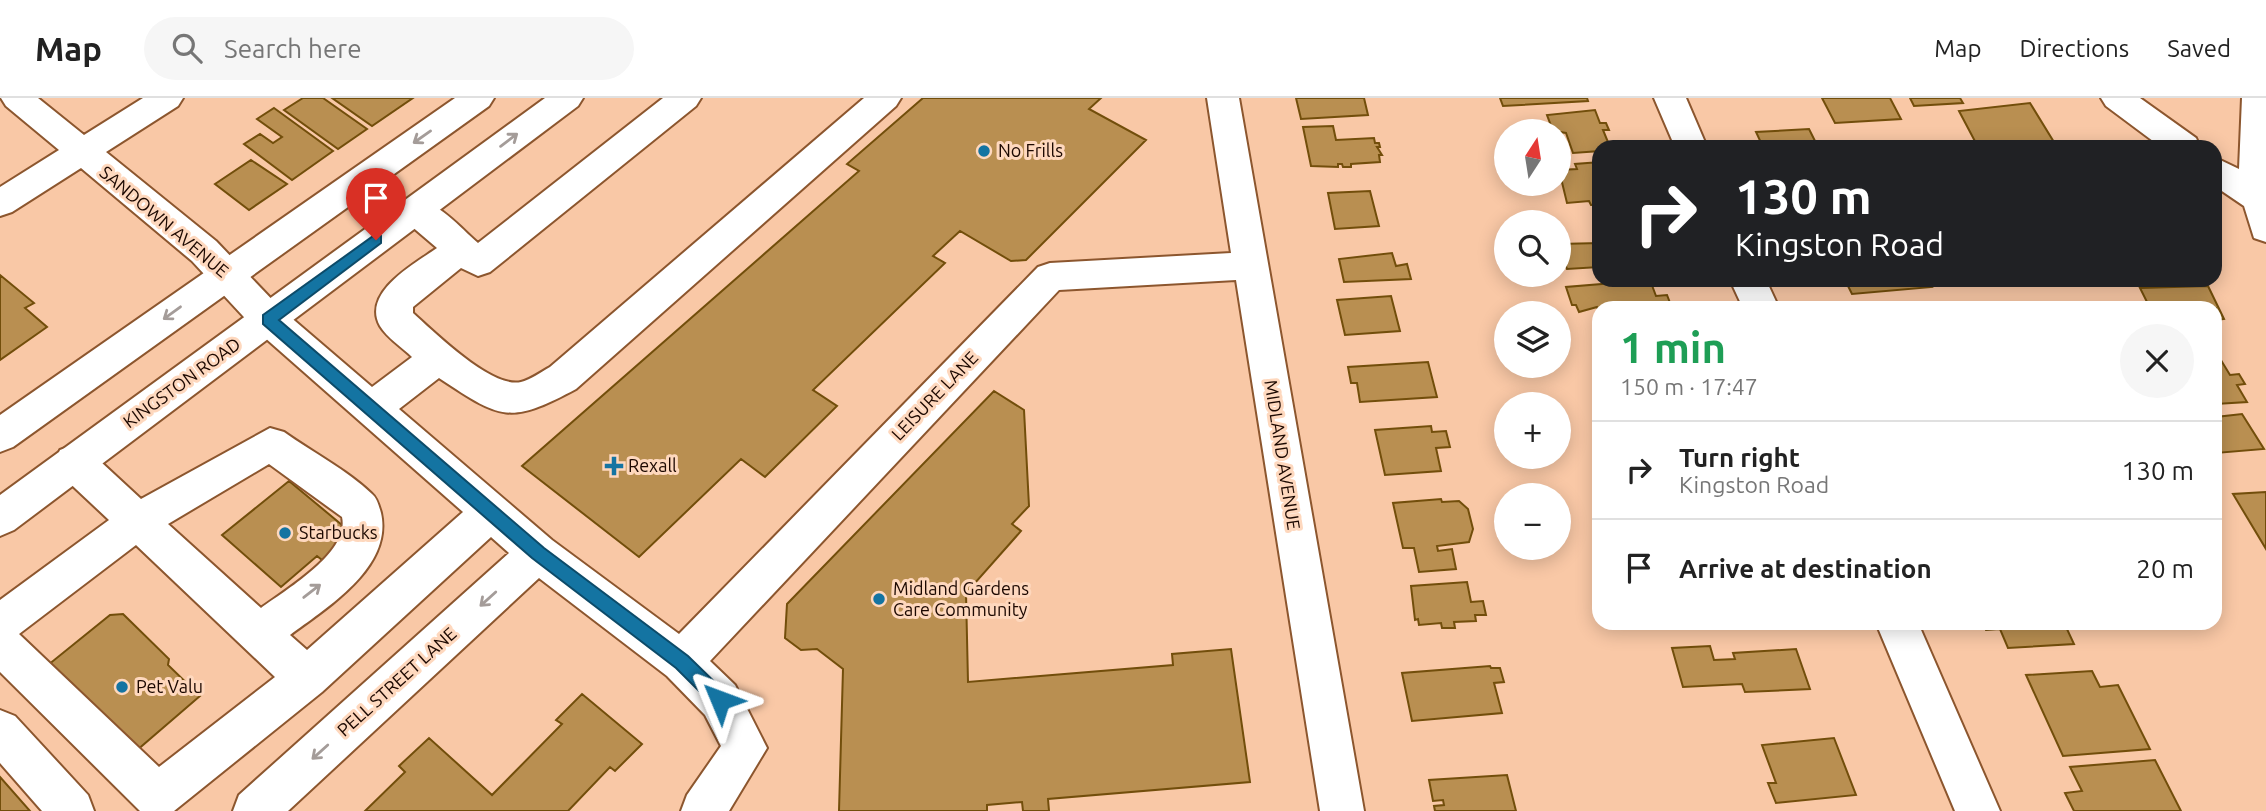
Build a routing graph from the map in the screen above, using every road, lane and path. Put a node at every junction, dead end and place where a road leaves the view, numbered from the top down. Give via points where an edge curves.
1 (17, 98) edge
2 (167, 98) edge
3 (478, 98) edge
4 (567, 98) edge
5 (685, 98) edge
6 (884, 98) edge
7 (1223, 98) edge
8 (1670, 98) edge
9 (2117, 98) edge
10 (2258, 98) edge
11 (1688, 140) edge
12 (2174, 140) edge
13 (80, 152) junction
14 (2222, 176) edge
15 (0, 203) edge
16 (415, 210) junction
17 (2261, 213) edge
18 (461, 248) junction
19 (1252, 265) junction
20 (227, 273) junction
21 (268, 319) junction
22 (438, 358) junction
23 (371, 409) junction
24 (0, 436) edge
25 (74, 462) junction
26 (491, 512) junction
27 (0, 518) edge
28 (138, 521) junction
29 (538, 553) junction
30 (0, 624) edge
31 (1900, 630) edge
32 (259, 634) junction
33 (0, 644) edge
34 (682, 662) junction
35 (307, 678) junction
36 (0, 732) edge
37 (72, 811) edge
38 (255, 811) edge
39 (703, 811) edge
40 (1342, 811) edge
41 (1978, 811) edge

1 - 13 street, SANDOWN AVENUE
2 - 13 street
3 -> 20 street
16 -> 4 street, KINGSTON ROAD
5 - 18 street via 478,262
6 - 22 street via 563,379 525,398 497,397
7 - 19 street, MIDLAND AVENUE
8 - 11 street
9 - 12 street
10 - 17 street via 2255,122
13 - 15 street
13 - 20 street, SANDOWN AVENUE
14 - 17 street
16 - 18 street
16 - 21 street, KINGSTON ROAD
18 - 22 street via 395,303 395,319
19 - 34 street, LEISURE LANE via 1050,277
19 - 40 street, MIDLAND AVENUE
20 - 21 street, SANDOWN AVENUE
20 -> 24 street
21 - 23 street, SANDOWN AVENUE
21 - 25 street, KINGSTON ROAD
22 - 23 street
23 - 26 street, SANDOWN AVENUE
25 - 27 street, KINGSTON ROAD
25 - 28 street
26 - 29 street, SANDOWN AVENUE
26 - 35 street
28 - 30 street
28 - 32 street
32 -> 28 street via 357,551 364,530 360,508 270,444
29 - 34 street, SANDOWN AVENUE
29 -> 38 street, PELL STREET LANE
31 - 41 street
32 - 35 street
33 - 35 street via 157,796
34 - 39 street, SANDOWN AVENUE via 720,700 745,748
36 - 37 street

